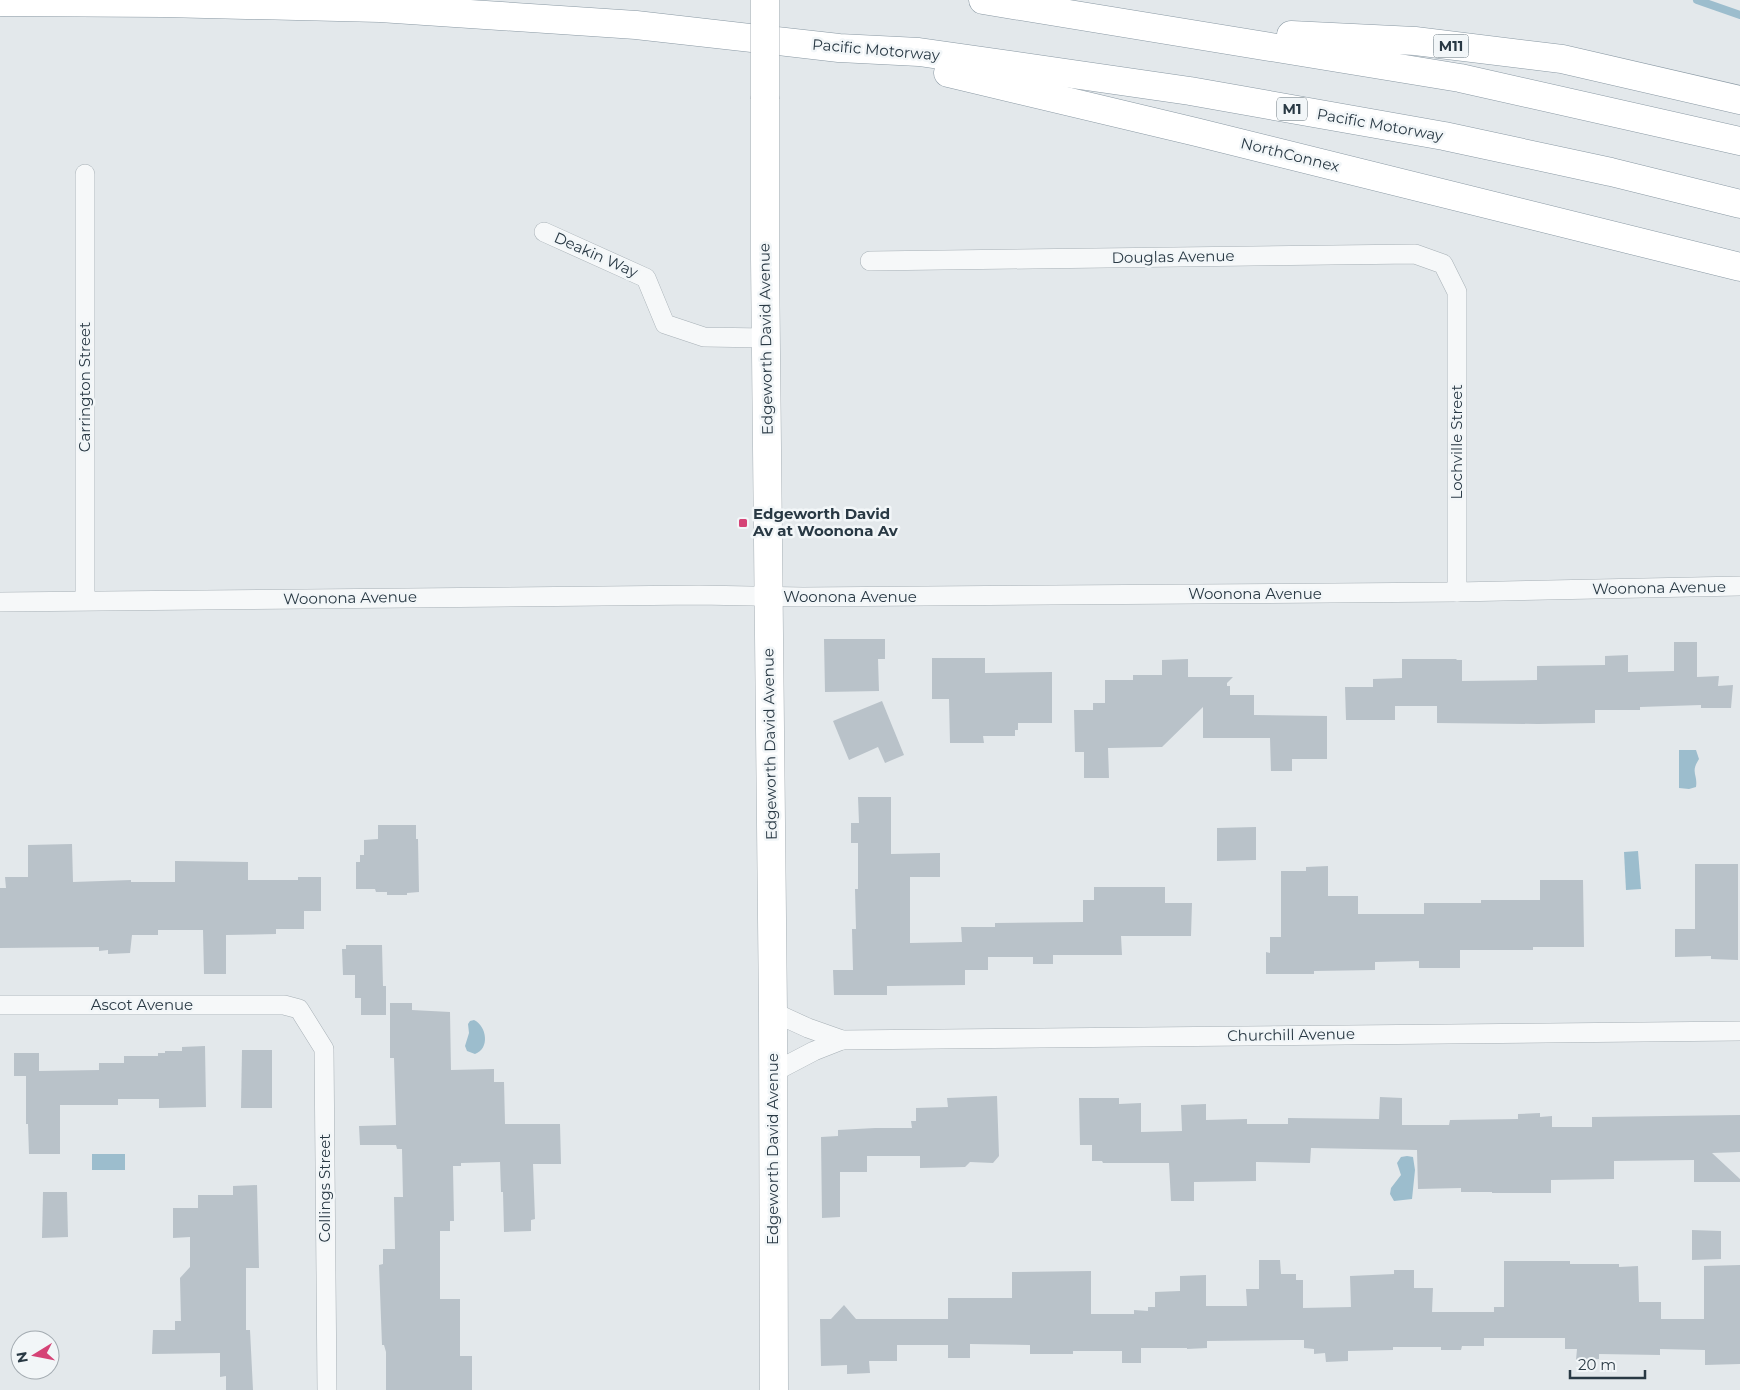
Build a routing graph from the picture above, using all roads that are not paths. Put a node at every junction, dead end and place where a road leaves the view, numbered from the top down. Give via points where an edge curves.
1 (765, 0) edge
2 (983, 0) edge
3 (0, 2) edge
4 (1157, 28) junction
5 (839, 48) junction
6 (1740, 100) edge
7 (1740, 141) edge
8 (85, 174) dead end
9 (1740, 204) edge
10 (544, 232) dead end
11 (870, 261) dead end
12 (1740, 267) edge
13 (1457, 292) joint
14 (766, 338) junction
15 (1740, 586) edge
16 (1457, 592) junction
17 (769, 597) junction
18 (85, 600) junction
19 (0, 602) edge
20 (284, 1004) joint
21 (0, 1005) edge
22 (773, 1012) junction
23 (1740, 1031) edge
24 (842, 1040) junction
25 (772, 1073) junction
26 (327, 1390) edge
27 (774, 1390) edge

1 - 14 main road, Edgeworth David Avenue, bridge
2 - 4 main road
3 - 5 main road, Pacific Motorway / M1 via 380,8 636,25
4 - 6 main road, M11 via 1415,41 1562,59
4 - 7 main road via 1460,78
5 - 9 main road, Pacific Motorway / M1 via 919,52 1200,93 1444,136
5 - 12 main road, NorthConnex via 1340,167
8 - 18 street, Carrington Street
10 - 14 street, Deakin Way via 646,278 665,324 704,336
11 - 13 street, Douglas Avenue via 1415,254 1443,264
13 - 16 street, Lochville Street
14 - 17 main road, Edgeworth David Avenue
15 - 16 street, Woonona Avenue
16 - 17 street, Woonona Avenue
17 - 18 street, Woonona Avenue
17 - 22 main road, Edgeworth David Avenue
18 - 19 street, Woonona Avenue
20 - 21 street, Ascot Avenue
20 - 26 street, Collings Street via 299,1009 324,1048
22 - 24 street, Churchill Avenue
22 - 25 main road, Edgeworth David Avenue
23 - 24 street, Churchill Avenue
24 - 25 street, Churchill Avenue
25 - 27 main road, Edgeworth David Avenue

